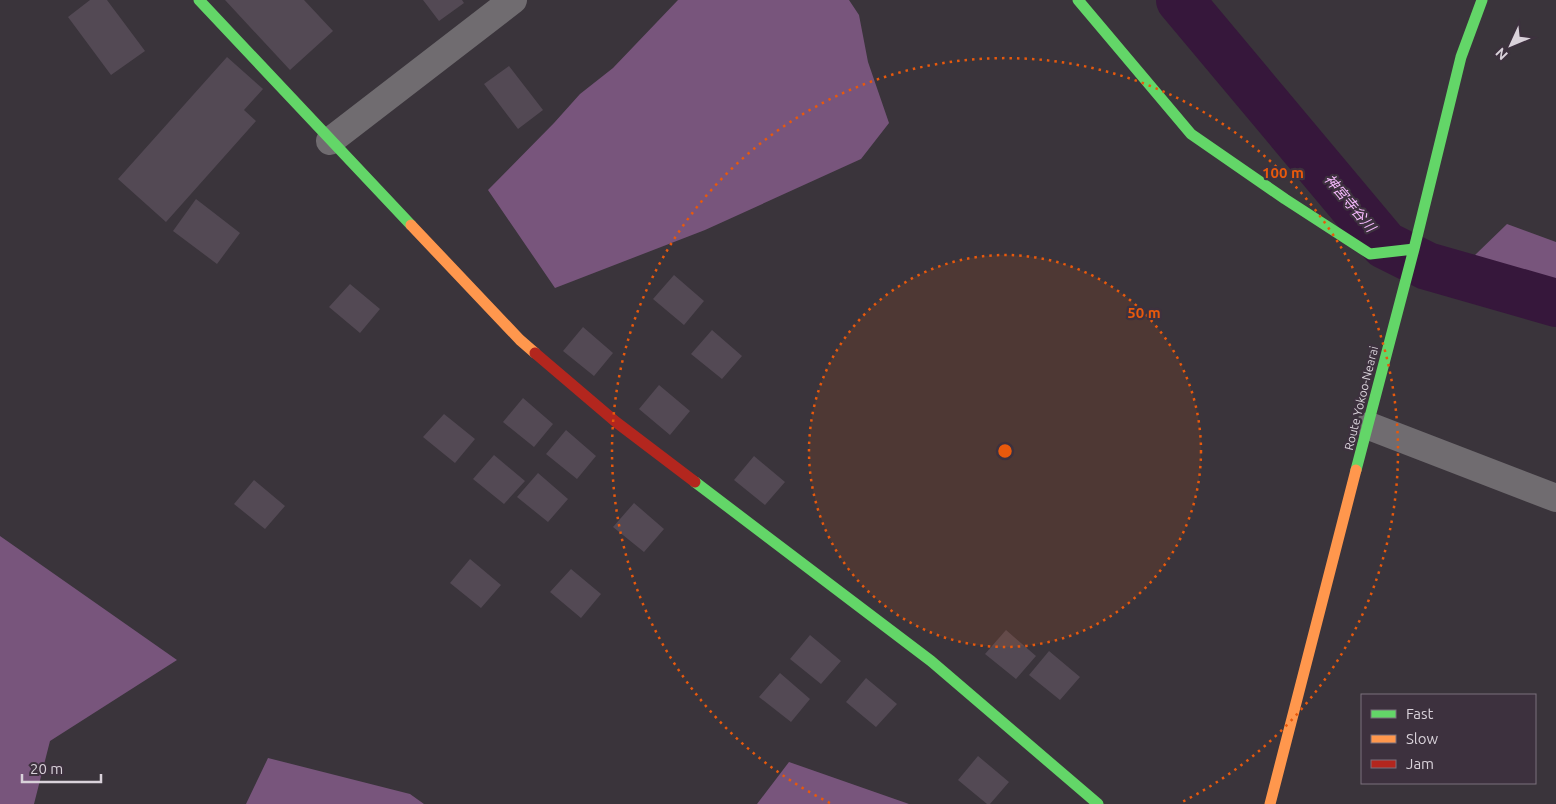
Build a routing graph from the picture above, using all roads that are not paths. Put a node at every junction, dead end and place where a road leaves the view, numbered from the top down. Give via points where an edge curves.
1 (198, 0) edge
2 (513, 0) edge
3 (1078, 0) edge
4 (1482, 0) edge
5 (330, 140) junction
6 (1414, 249) junction
7 (1368, 426) junction
8 (1556, 498) edge
9 (1098, 804) edge
10 (1270, 804) edge

1 - 5 street
2 - 5 street
3 - 6 street via 1191,134 1370,254
4 - 6 street, Route Yokoo-Nearai via 1461,57
5 - 9 street via 520,340 616,422 931,661
6 - 7 street, Route Yokoo-Nearai
7 - 8 street
7 - 10 street, Route Yokoo-Nearai

